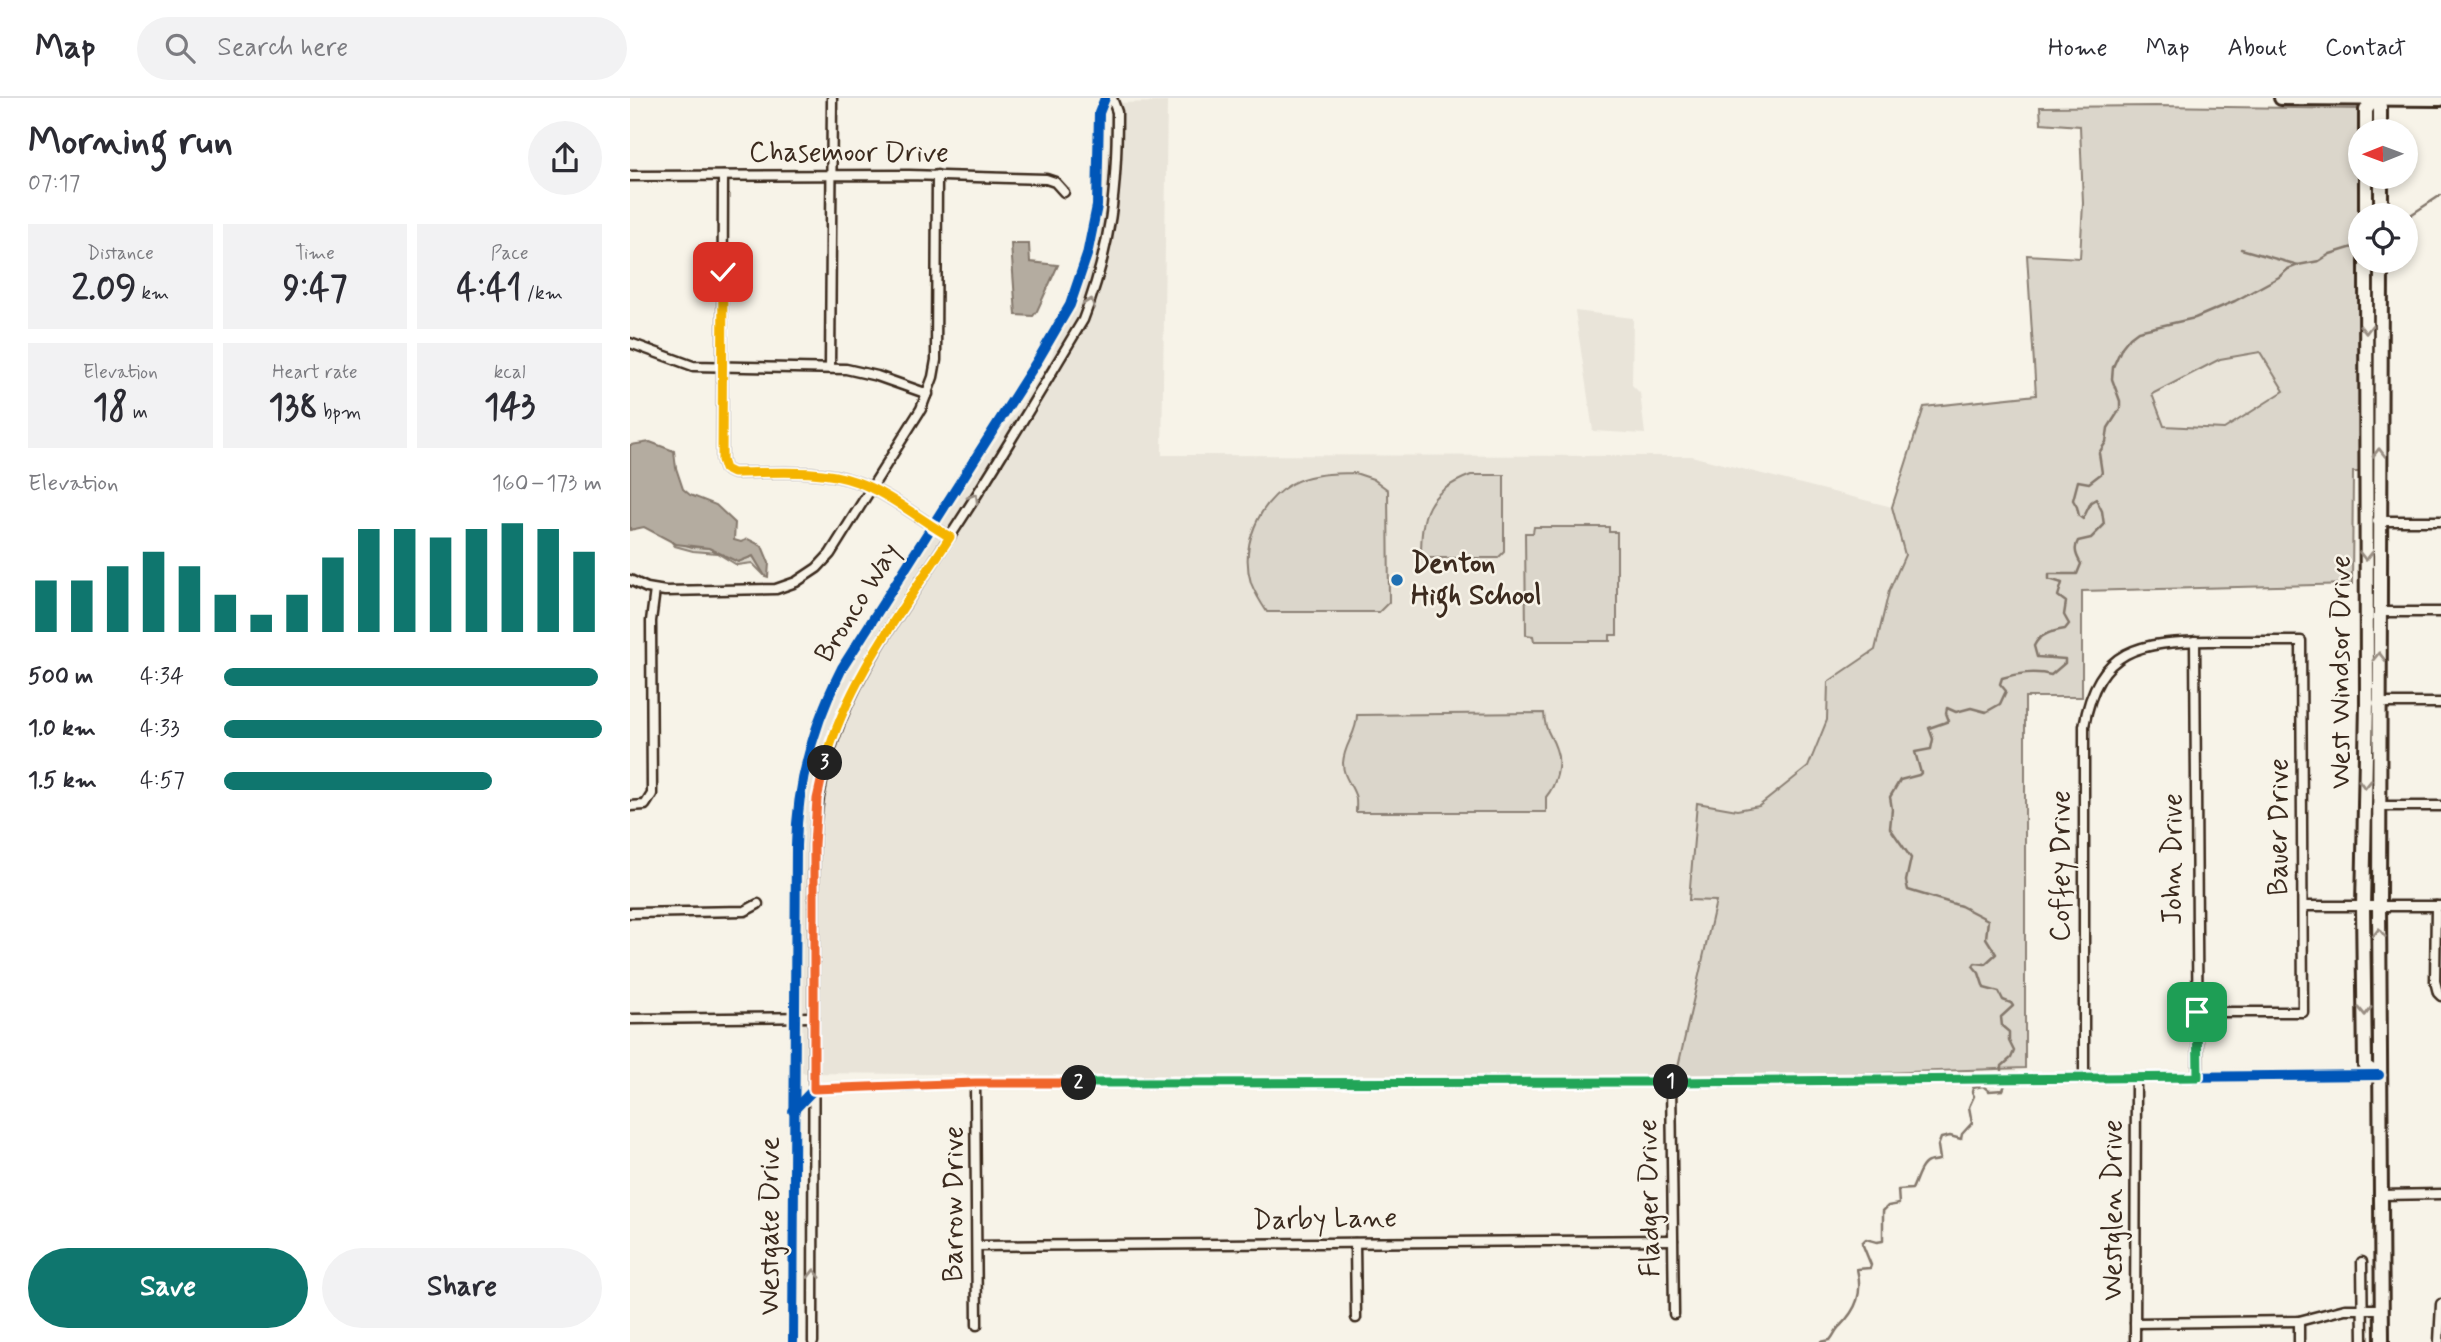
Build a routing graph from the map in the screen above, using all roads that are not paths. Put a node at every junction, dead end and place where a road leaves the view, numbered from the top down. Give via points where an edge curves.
1 (832, 98) edge
2 (1105, 98) edge
3 (1112, 98) edge
4 (2281, 98) edge
5 (2374, 98) edge
6 (2441, 99) edge
7 (2366, 119) edge
8 (2380, 119) edge
9 (831, 175) junction
10 (630, 176) edge
11 (723, 176) junction
12 (937, 176) junction
13 (1064, 192) dead end
14 (2366, 273) edge
15 (2381, 273) edge
16 (630, 343) edge
17 (722, 368) junction
18 (830, 368) junction
19 (928, 394) junction
20 (872, 489) junction
21 (2373, 521) junction
22 (2441, 521) edge
23 (932, 526) junction
24 (950, 537) junction
25 (630, 580) edge
26 (655, 590) junction
27 (2379, 612) junction
28 (2441, 612) edge
29 (2196, 641) junction
30 (2373, 703) junction
31 (2441, 703) edge
32 (630, 806) edge
33 (2379, 806) junction
34 (2441, 806) edge
35 (758, 904) dead end
36 (2302, 906) junction
37 (2363, 906) junction
38 (2379, 906) junction
39 (2439, 906) edge
40 (630, 913) edge
41 (2441, 996) edge
42 (2197, 1012) junction
43 (814, 1017) junction
44 (793, 1018) junction
45 (630, 1019) edge
46 (2379, 1075) junction
47 (2198, 1077) junction
48 (2084, 1078) junction
49 (2136, 1078) junction
50 (1671, 1082) junction
51 (975, 1083) junction
52 (793, 1089) joint
53 (814, 1089) junction
54 (793, 1111) junction
55 (2441, 1194) edge
56 (2380, 1195) junction
57 (1673, 1240) junction
58 (1355, 1243) junction
59 (977, 1246) junction
60 (2362, 1262) dead end
61 (2440, 1304) edge
62 (2363, 1309) junction
63 (2382, 1309) junction
64 (1674, 1314) dead end
65 (1356, 1318) dead end
66 (2299, 1321) junction
67 (2135, 1323) junction
68 (977, 1325) dead end
69 (793, 1342) edge
70 (813, 1342) edge
71 (2135, 1342) edge
72 (2299, 1342) edge
73 (2363, 1342) edge
74 (2382, 1342) edge
75 (2439, 1342) edge

1 - 9 street
2 - 23 street, Bronco Way via 1099,113 1093,230 1070,305
24 -> 3 street, Bronco Way via 1083,320 1097,287 1115,188 1117,111
4 - 5 street
5 - 6 street
5 - 7 street
5 - 8 street
9 - 11 street, Chasemoor Drive
9 - 12 street, Chasemoor Drive
9 - 18 street
10 - 11 street, Chasemoor Drive
11 - 17 street
12 - 13 street, Chasemoor Drive via 1051,180
12 - 19 street via 936,360
14 -> 21 street, West Windsor Drive
21 -> 15 street, West Windsor Drive
16 - 17 street via 693,366
17 - 18 street
17 - 20 street via 725,469 733,473 814,472
18 - 19 street via 869,374
19 - 20 street
20 - 23 street
20 - 26 street via 831,554 796,582 762,590
21 - 22 street
21 - 27 street, West Windsor Drive
21 -> 30 street, West Windsor Drive
23 - 24 street
23 - 44 street, Bronco Way via 842,668 810,744 796,822
24 - 43 street, Bronco Way via 878,645 839,719 822,774 815,822
25 - 26 street
26 - 32 street via 651,621 652,794 648,802
27 - 28 street
30 -> 27 street, West Windsor Drive
29 - 36 street, Bauer Drive via 2301,641
29 - 42 street, John Drive
29 - 48 street, Coffey Drive via 2148,644 2129,653 2114,663 2091,694 2084,726
30 - 31 street
30 - 33 street, West Windsor Drive
30 -> 37 street, West Windsor Drive
33 - 34 street
33 - 38 street, West Windsor Drive
35 - 40 street via 745,911
36 - 37 street
36 - 42 street, Bauer Drive via 2303,1012
37 - 38 street
37 -> 46 street, West Windsor Drive via 2365,1066
38 - 39 street
46 -> 38 street, West Windsor Drive
39 - 41 street via 2435,981
42 - 47 street, John Drive
43 - 44 street
43 - 53 street, Bronco Way
44 - 45 street
44 - 52 street, Bronco Way
46 - 47 street
46 - 56 street, West Windsor Drive
47 - 49 street
48 - 49 street
48 - 50 street
49 - 67 street, Westglen Drive
50 - 51 street
50 - 57 street, Fladger Drive
51 - 53 street
51 - 59 street, Barrow Drive
52 - 54 street, Westgate Drive
53 - 54 street, Westgate Drive
70 -> 53 street, Westgate Drive
54 - 69 street, Westgate Drive
55 - 56 street
56 - 63 street, West Windsor Drive
57 - 58 street, Darby Lane
57 - 64 street, Fladger Drive
58 - 59 street, Darby Lane
58 - 65 street
59 - 68 street, Barrow Drive
60 - 62 street
61 - 75 street
62 - 63 street
62 - 66 street
62 - 73 street
63 - 74 street, West Windsor Drive
66 - 67 street
66 - 72 street
67 - 71 street, Westglen Drive

